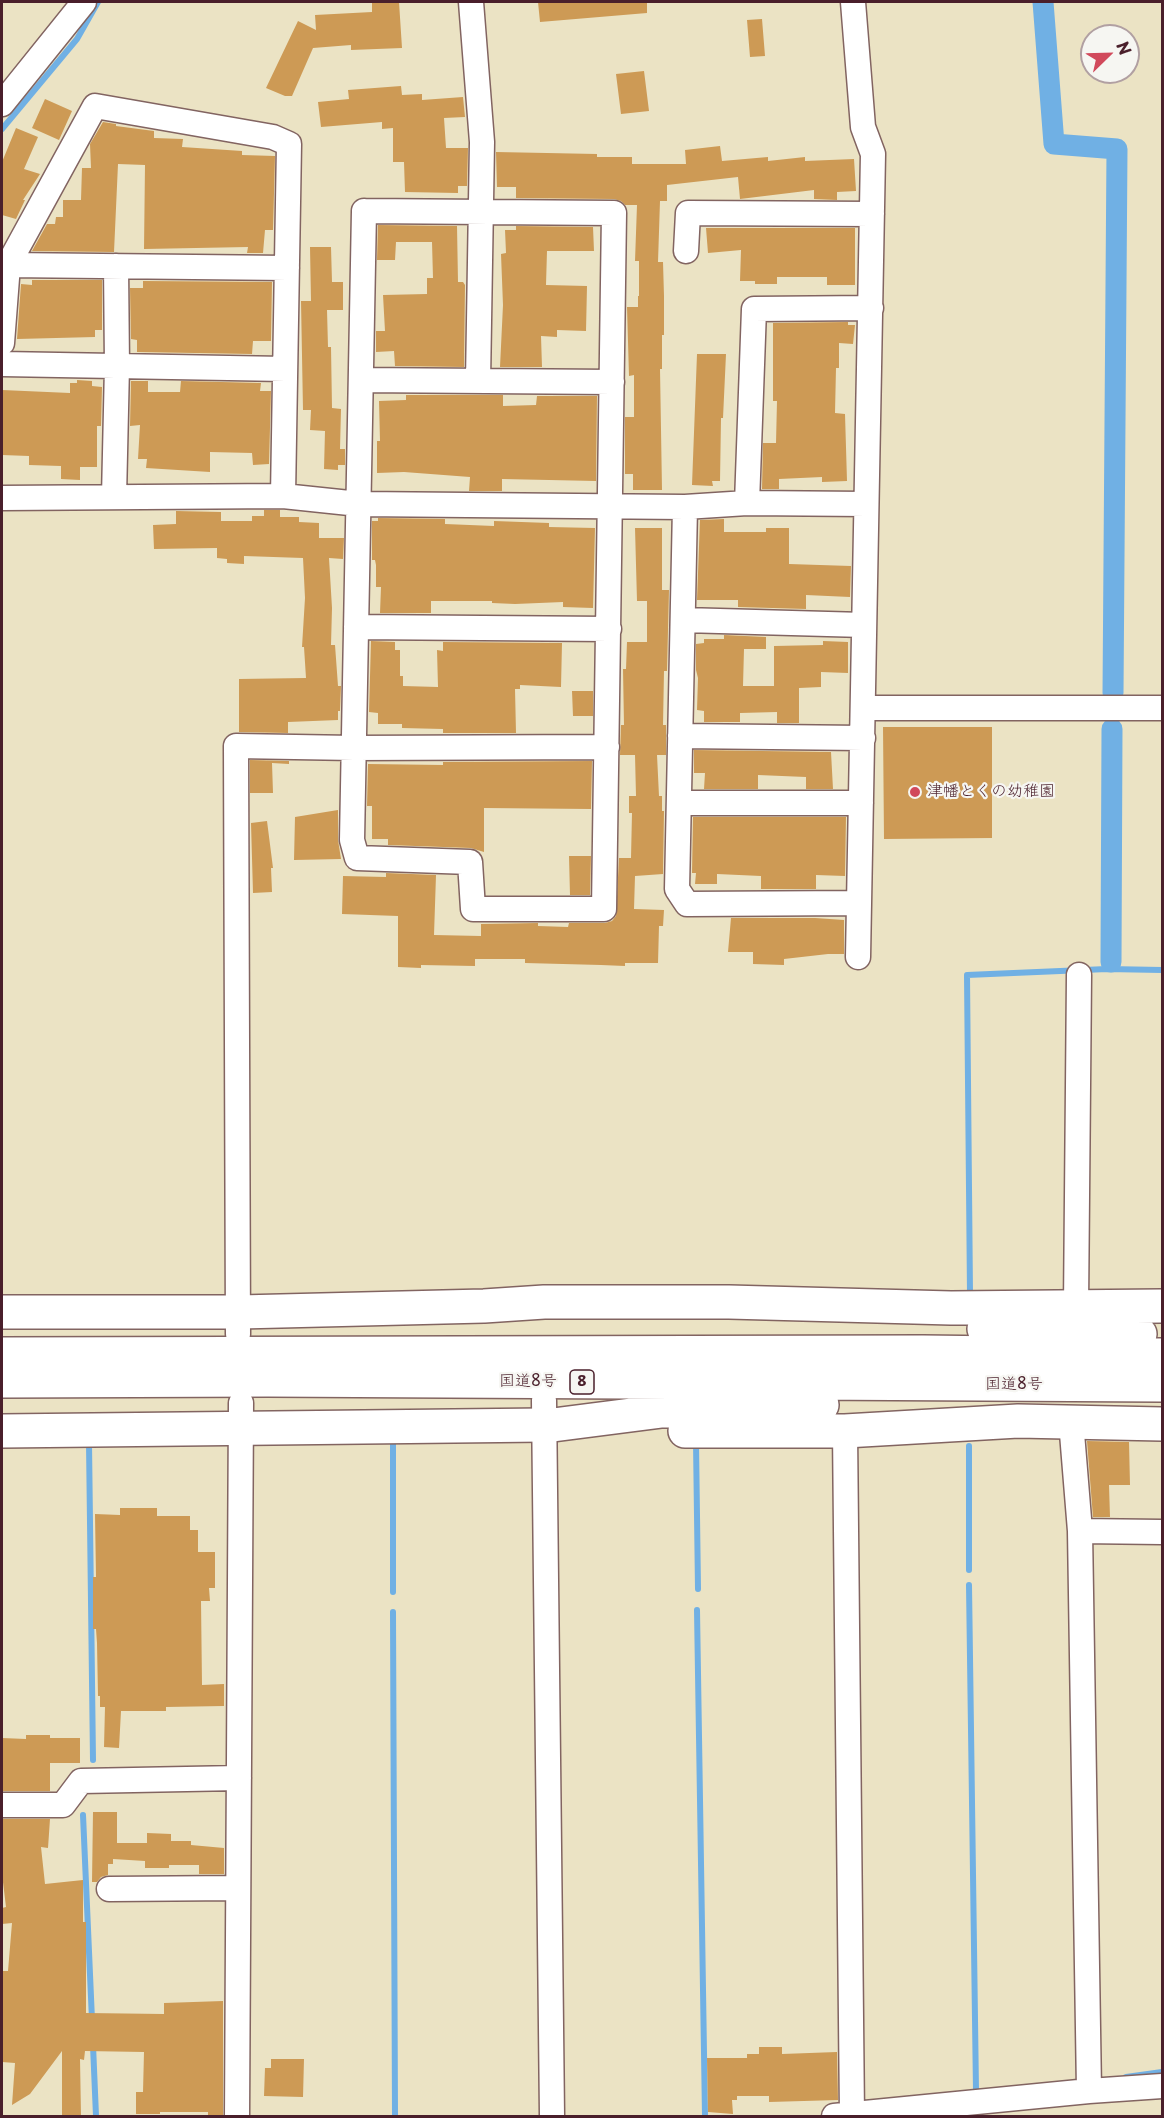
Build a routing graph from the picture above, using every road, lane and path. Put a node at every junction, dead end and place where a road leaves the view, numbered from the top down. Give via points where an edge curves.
1 (84, 2) edge
2 (471, 2) edge
3 (853, 2) edge
4 (2, 104) edge
5 (481, 212) junction
6 (872, 214) junction
7 (686, 251) dead end
8 (8, 265) junction
9 (116, 266) junction
10 (287, 268) junction
11 (871, 309) junction
12 (2, 343) edge
13 (2, 364) edge
14 (117, 366) junction
15 (285, 369) junction
16 (361, 380) junction
17 (478, 381) junction
18 (612, 382) junction
19 (283, 496) junction
20 (114, 497) junction
21 (2, 498) edge
22 (747, 503) junction
23 (359, 504) junction
24 (866, 504) junction
25 (611, 506) junction
26 (685, 507) junction
27 (682, 620) junction
28 (864, 625) junction
29 (356, 627) junction
30 (609, 628) junction
31 (863, 708) junction
32 (1162, 708) edge
33 (680, 736) junction
34 (862, 738) junction
35 (607, 747) junction
36 (354, 748) junction
37 (679, 802) junction
38 (861, 803) junction
39 (859, 903) junction
40 (858, 957) dead end
41 (1079, 975) dead end
42 (484, 1306) junction
43 (1076, 1306) junction
44 (1162, 1306) edge
45 (2, 1312) edge
46 (239, 1323) junction
47 (1162, 1336) edge
48 (2, 1354) edge
49 (1162, 1355) edge
50 (2, 1382) edge
51 (1162, 1385) edge
52 (1162, 1396) edge
53 (241, 1415) junction
54 (547, 1417) junction
55 (1071, 1421) junction
56 (1162, 1424) edge
57 (2, 1431) edge
58 (845, 1431) junction
59 (1080, 1531) junction
60 (1162, 1532) edge
61 (239, 1778) junction
62 (2, 1805) edge
63 (238, 1888) junction
64 (110, 1889) dead end
65 (1162, 2086) edge
66 (1089, 2091) junction
67 (237, 2116) edge
68 (552, 2116) edge
69 (846, 2116) edge

1 - 4 street
2 - 5 street via 482,142
3 - 6 street via 863,127 873,154
5 - 16 street via 364,211
5 - 17 street
5 - 18 street via 614,213
6 - 7 street via 688,213
6 - 11 street
8 - 9 street
8 - 10 street via 95,106 273,137 289,144
8 - 12 street
9 - 10 street
9 - 14 street
10 - 15 street
11 - 22 street via 754,309
11 - 24 street
13 - 14 street
14 - 15 street
14 - 20 street
15 - 19 street
16 - 17 street
16 - 23 street
17 - 18 street
18 - 25 street
19 - 20 street
19 - 23 street
20 - 21 street
22 - 24 street
22 - 26 street
23 - 25 street
23 - 29 street
24 - 28 street
25 - 26 street
25 - 30 street
26 - 27 street
27 - 28 street
27 - 33 street
28 - 31 street
29 - 30 street
29 - 36 street
30 - 35 street
31 - 32 street
31 - 34 street
33 - 34 street
33 - 37 street
34 - 38 street
35 - 36 street
35 - 36 street via 604,909 473,909 470,862 357,858 352,840
36 - 46 street via 236,746
37 - 38 street
37 - 39 street via 677,889 687,904
38 - 39 street
39 - 40 street
41 - 43 street
42 - 43 highway via 544,1302
42 - 46 highway
42 - 47 highway via 501,1317 543,1319 700,1320
43 - 44 highway
45 - 46 highway
48 - 49 highway, 国道8号 / 8
50 - 51 highway, 国道8号 / 8
52 - 54 highway
53 - 54 highway
53 - 57 highway
53 - 61 street
54 - 58 highway via 597,1431
54 - 68 street
55 - 56 highway
55 - 58 highway
55 - 59 street
58 - 69 street
59 - 60 street
59 - 66 street
61 - 62 street via 81,1781 63,1805
61 - 63 street
63 - 64 street
63 - 67 street
65 - 66 street
66 - 69 street

